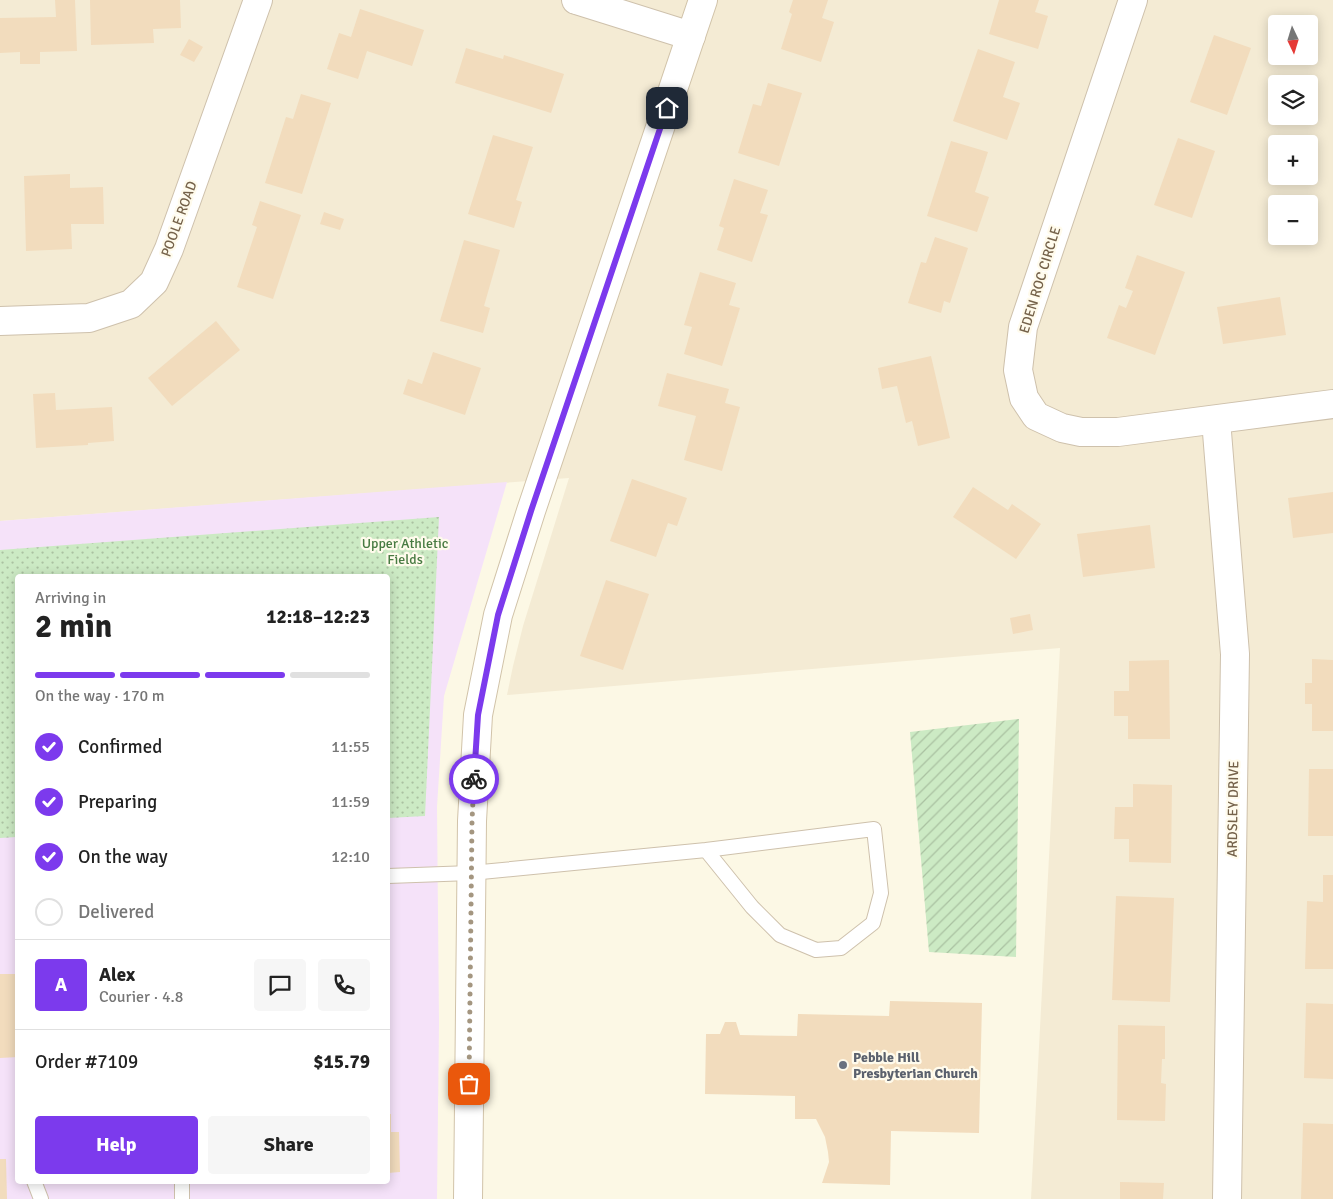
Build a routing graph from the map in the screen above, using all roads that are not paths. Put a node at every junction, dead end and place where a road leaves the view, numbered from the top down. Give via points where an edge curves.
1 (258, 0) edge
2 (576, 0) edge
3 (703, 0) edge
4 (1133, 0) edge
5 (691, 36) junction
6 (0, 321) edge
7 (1333, 404) edge
8 (1216, 420) junction
9 (706, 850) junction
10 (471, 873) junction
11 (390, 876) edge
12 (35, 1184) edge
13 (182, 1184) edge
14 (42, 1199) edge
15 (182, 1199) edge
16 (468, 1199) edge
17 (1228, 1199) edge

1 - 6 street, POOLE ROAD via 169,249 154,282 131,304 89,318
2 - 5 street
3 - 5 street
4 - 8 street, EDEN ROC CIRCLE via 1023,327 1018,370 1024,398 1036,416 1062,428 1080,432 1118,432
5 - 10 street via 498,615 478,715
7 - 8 street, EDEN ROC CIRCLE
8 - 17 street, ARDSLEY DRIVE via 1236,654
9 - 9 lane via 874,829 881,893 873,923 841,948 816,950 780,935 752,907
9 - 10 lane
10 - 11 lane
10 - 16 street
12 - 14 lane
13 - 15 lane

